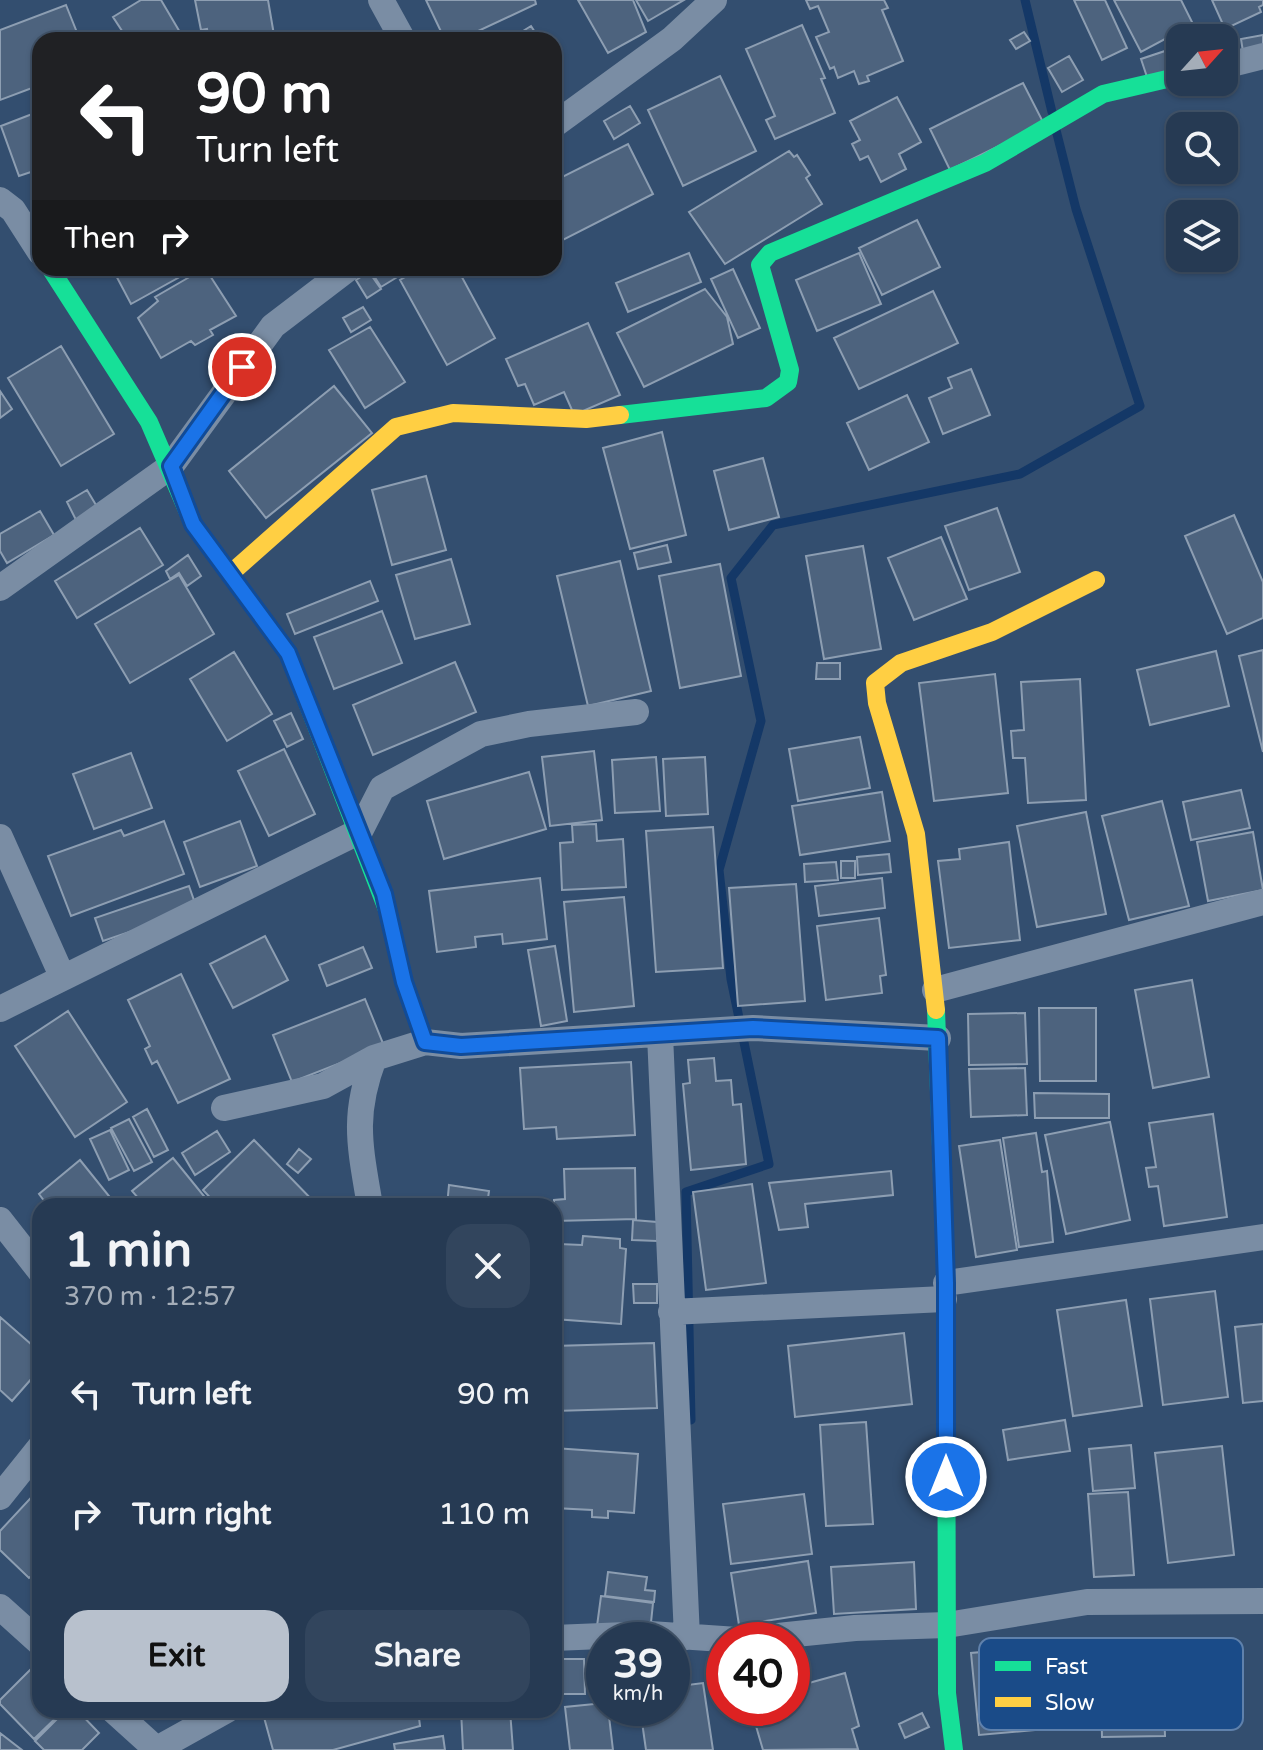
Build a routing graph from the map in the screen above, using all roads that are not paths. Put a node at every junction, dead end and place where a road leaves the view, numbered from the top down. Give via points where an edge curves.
1 (381, 0) edge
2 (714, 0) edge
3 (399, 32) edge
4 (1263, 56) edge
5 (1238, 62) edge
6 (1166, 79) edge
7 (562, 119) edge
8 (0, 200) edge
9 (32, 240) edge
10 (55, 276) edge
11 (339, 276) edge
12 (171, 466) junction
13 (230, 574) junction
14 (1096, 580) dead end
15 (0, 588) edge
16 (636, 712) dead end
17 (360, 831) junction
18 (0, 837) edge
19 (1263, 902) edge
20 (62, 976) junction
21 (935, 990) junction
22 (0, 1009) edge
23 (660, 1035) junction
24 (938, 1038) junction
25 (425, 1042) junction
26 (374, 1058) junction
27 (224, 1108) dead end
28 (369, 1198) edge
29 (0, 1220) edge
30 (1263, 1237) edge
31 (32, 1261) edge
32 (945, 1291) junction
33 (671, 1312) junction
34 (32, 1457) edge
35 (0, 1497) edge
36 (1263, 1601) edge
37 (0, 1607) edge
38 (686, 1622) edge
39 (947, 1625) junction
40 (810, 1633) edge
41 (32, 1636) edge
42 (562, 1638) edge
43 (586, 1638) edge
44 (121, 1718) edge
45 (213, 1718) edge
46 (155, 1750) edge
47 (954, 1750) edge

1 - 3 street
2 - 7 street via 672,39
4 - 5 street
6 - 13 street via 1103,94 985,163 770,253 760,265 762,282 790,370 788,382 766,398 586,419 453,413 396,427
8 - 9 street
10 - 12 street via 149,422
11 - 12 street via 273,326
12 - 13 street via 193,524
12 - 15 street
13 - 17 street via 288,653
14 - 21 street via 992,632 901,663 875,683 916,834
16 - 17 street via 481,734 382,788
17 - 20 street
17 - 25 street via 384,894 404,982
18 - 20 street
19 - 21 street
20 - 22 street
21 - 24 street
23 - 24 street via 753,1028
23 - 25 street via 461,1046
23 - 33 street
24 - 32 street
25 - 26 street
26 - 27 street via 323,1086
26 - 28 street via 360,1096 360,1149
29 - 31 street
30 - 32 street
32 - 33 street
32 - 39 street
33 - 38 street
34 - 35 street
36 - 39 street via 1087,1602
37 - 41 street
39 - 40 street
39 - 47 street
42 - 43 street
44 - 46 street
45 - 46 street

